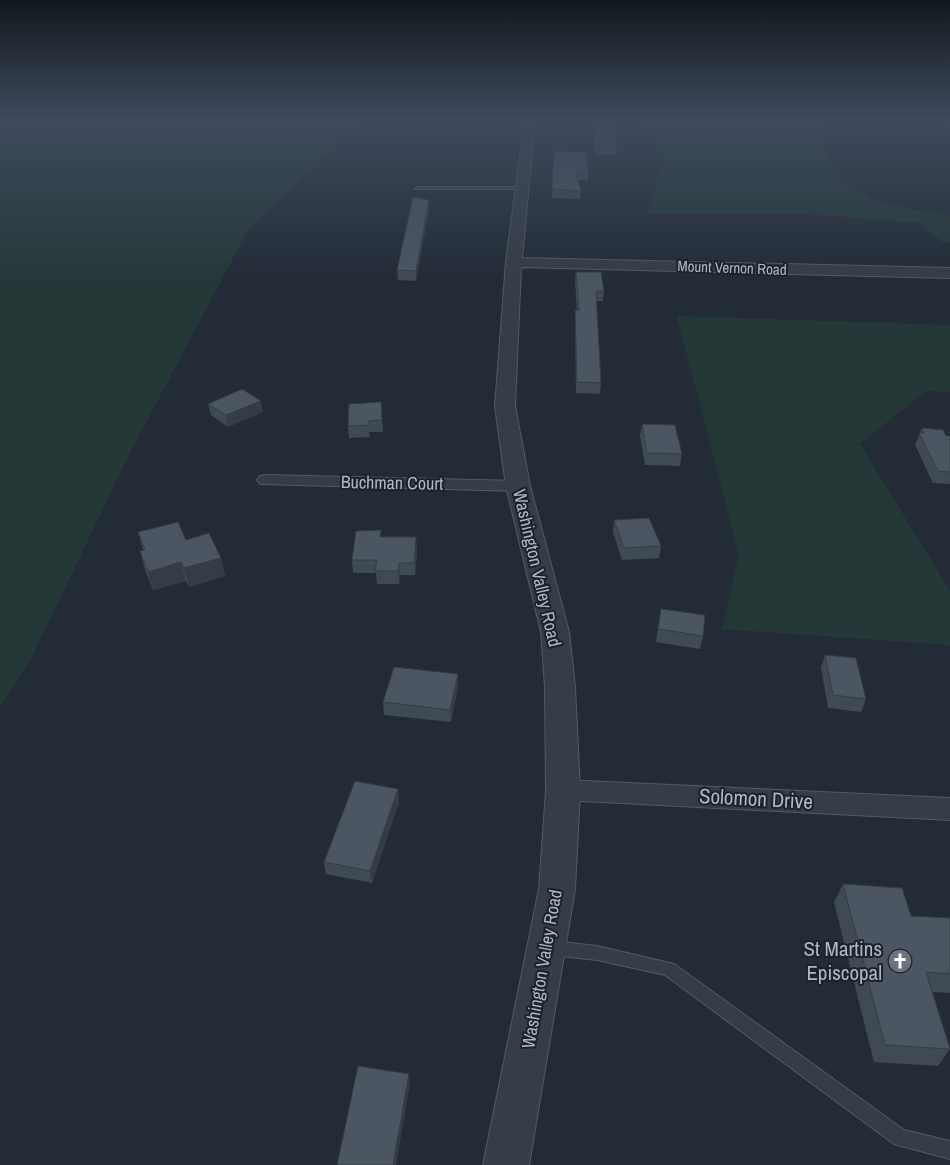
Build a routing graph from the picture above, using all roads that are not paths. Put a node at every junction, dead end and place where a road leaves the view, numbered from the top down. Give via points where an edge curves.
1 (523, 173) edge
2 (417, 188) dead end
3 (521, 188) junction
4 (514, 262) junction
5 (950, 273) edge
6 (266, 480) dead end
7 (518, 486) junction
8 (563, 790) junction
9 (950, 809) edge
10 (546, 947) junction
11 (950, 1150) edge
12 (506, 1165) edge

1 - 3 street, Washington Valley Road
2 - 3 lane
3 - 4 street, Washington Valley Road
4 - 5 street, Mount Vernon Road
4 - 7 street, Washington Valley Road via 505,379
6 - 7 street, Buchman Court
7 - 8 street, Washington Valley Road via 555,632
8 - 9 street, Solomon Drive
8 - 10 street, Washington Valley Road via 557,889
10 - 11 lane via 597,953 669,969 900,1138
10 - 12 street, Washington Valley Road

